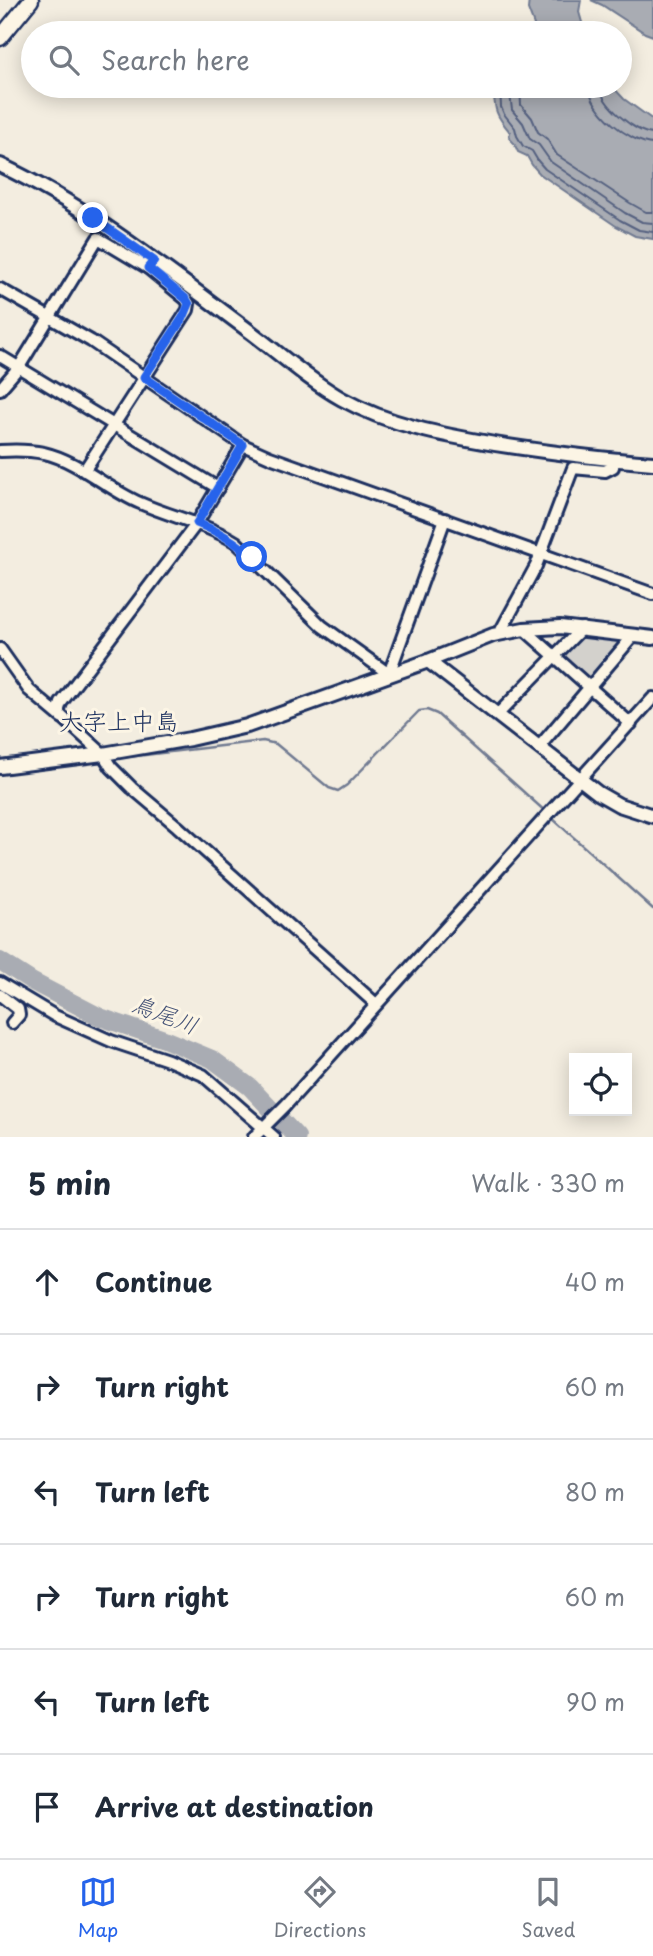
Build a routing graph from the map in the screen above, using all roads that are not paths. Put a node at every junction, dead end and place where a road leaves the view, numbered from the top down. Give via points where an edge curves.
1 (31, 0) edge
2 (0, 38) edge
3 (0, 164) edge
4 (151, 264) junction
5 (0, 289) edge
6 (49, 317) junction
7 (0, 356) edge
8 (19, 367) junction
9 (144, 377) junction
10 (0, 389) edge
11 (114, 424) junction
12 (243, 445) junction
13 (0, 451) edge
14 (614, 460) junction
15 (653, 463) edge
16 (84, 471) junction
17 (218, 488) junction
18 (445, 519) junction
19 (197, 523) junction
20 (540, 554) junction
21 (653, 594) edge
22 (582, 628) junction
23 (524, 629) junction
24 (499, 634) junction
25 (634, 635) junction
26 (653, 638) edge
27 (0, 649) edge
28 (554, 657) junction
29 (428, 661) junction
30 (389, 674) junction
31 (589, 689) junction
32 (653, 698) edge
33 (497, 715) junction
34 (62, 718) junction
35 (631, 724) junction
36 (539, 747) junction
37 (103, 754) junction
38 (0, 767) edge
39 (580, 780) junction
40 (653, 816) edge
41 (0, 983) edge
42 (0, 995) edge
43 (376, 1004) junction
44 (12, 1023) dead end
45 (266, 1126) junction
46 (254, 1137) edge
47 (274, 1137) edge

1 - 2 main road
3 - 4 street via 93,218
4 - 6 street via 98,238
4 - 9 street via 189,304
4 - 14 street via 312,379 377,416 478,441
5 - 6 street
6 - 8 street
6 - 9 street
7 - 8 street
8 - 10 street
8 - 11 street
9 - 11 street
9 - 12 street
11 - 16 street
11 - 17 street
12 - 17 street
12 - 18 street
13 - 16 street via 42,453
14 - 15 street
14 - 20 street via 610,470 573,468
16 - 19 street via 138,503
17 - 19 street
18 - 20 street
18 - 30 street
19 - 30 street via 236,542 322,626
19 - 34 street via 61,703
20 - 21 street
20 - 24 street
22 - 23 street
22 - 25 street
22 - 28 street
23 - 24 street
23 - 28 street
24 - 29 street
25 - 26 street
25 - 31 street
27 - 34 street via 29,690
28 - 31 street
28 - 33 street
29 - 30 street
29 - 33 street
30 - 37 street via 247,726
31 - 35 street
31 - 36 street
32 - 35 street
33 - 36 street
34 - 37 street
35 - 39 street
36 - 39 street
37 - 38 street
37 - 43 street via 132,788
39 - 40 street via 611,801
39 - 43 street
41 - 45 street via 55,1016 203,1074
42 - 44 street via 18,1009
43 - 45 street
45 - 46 street
45 - 47 street

